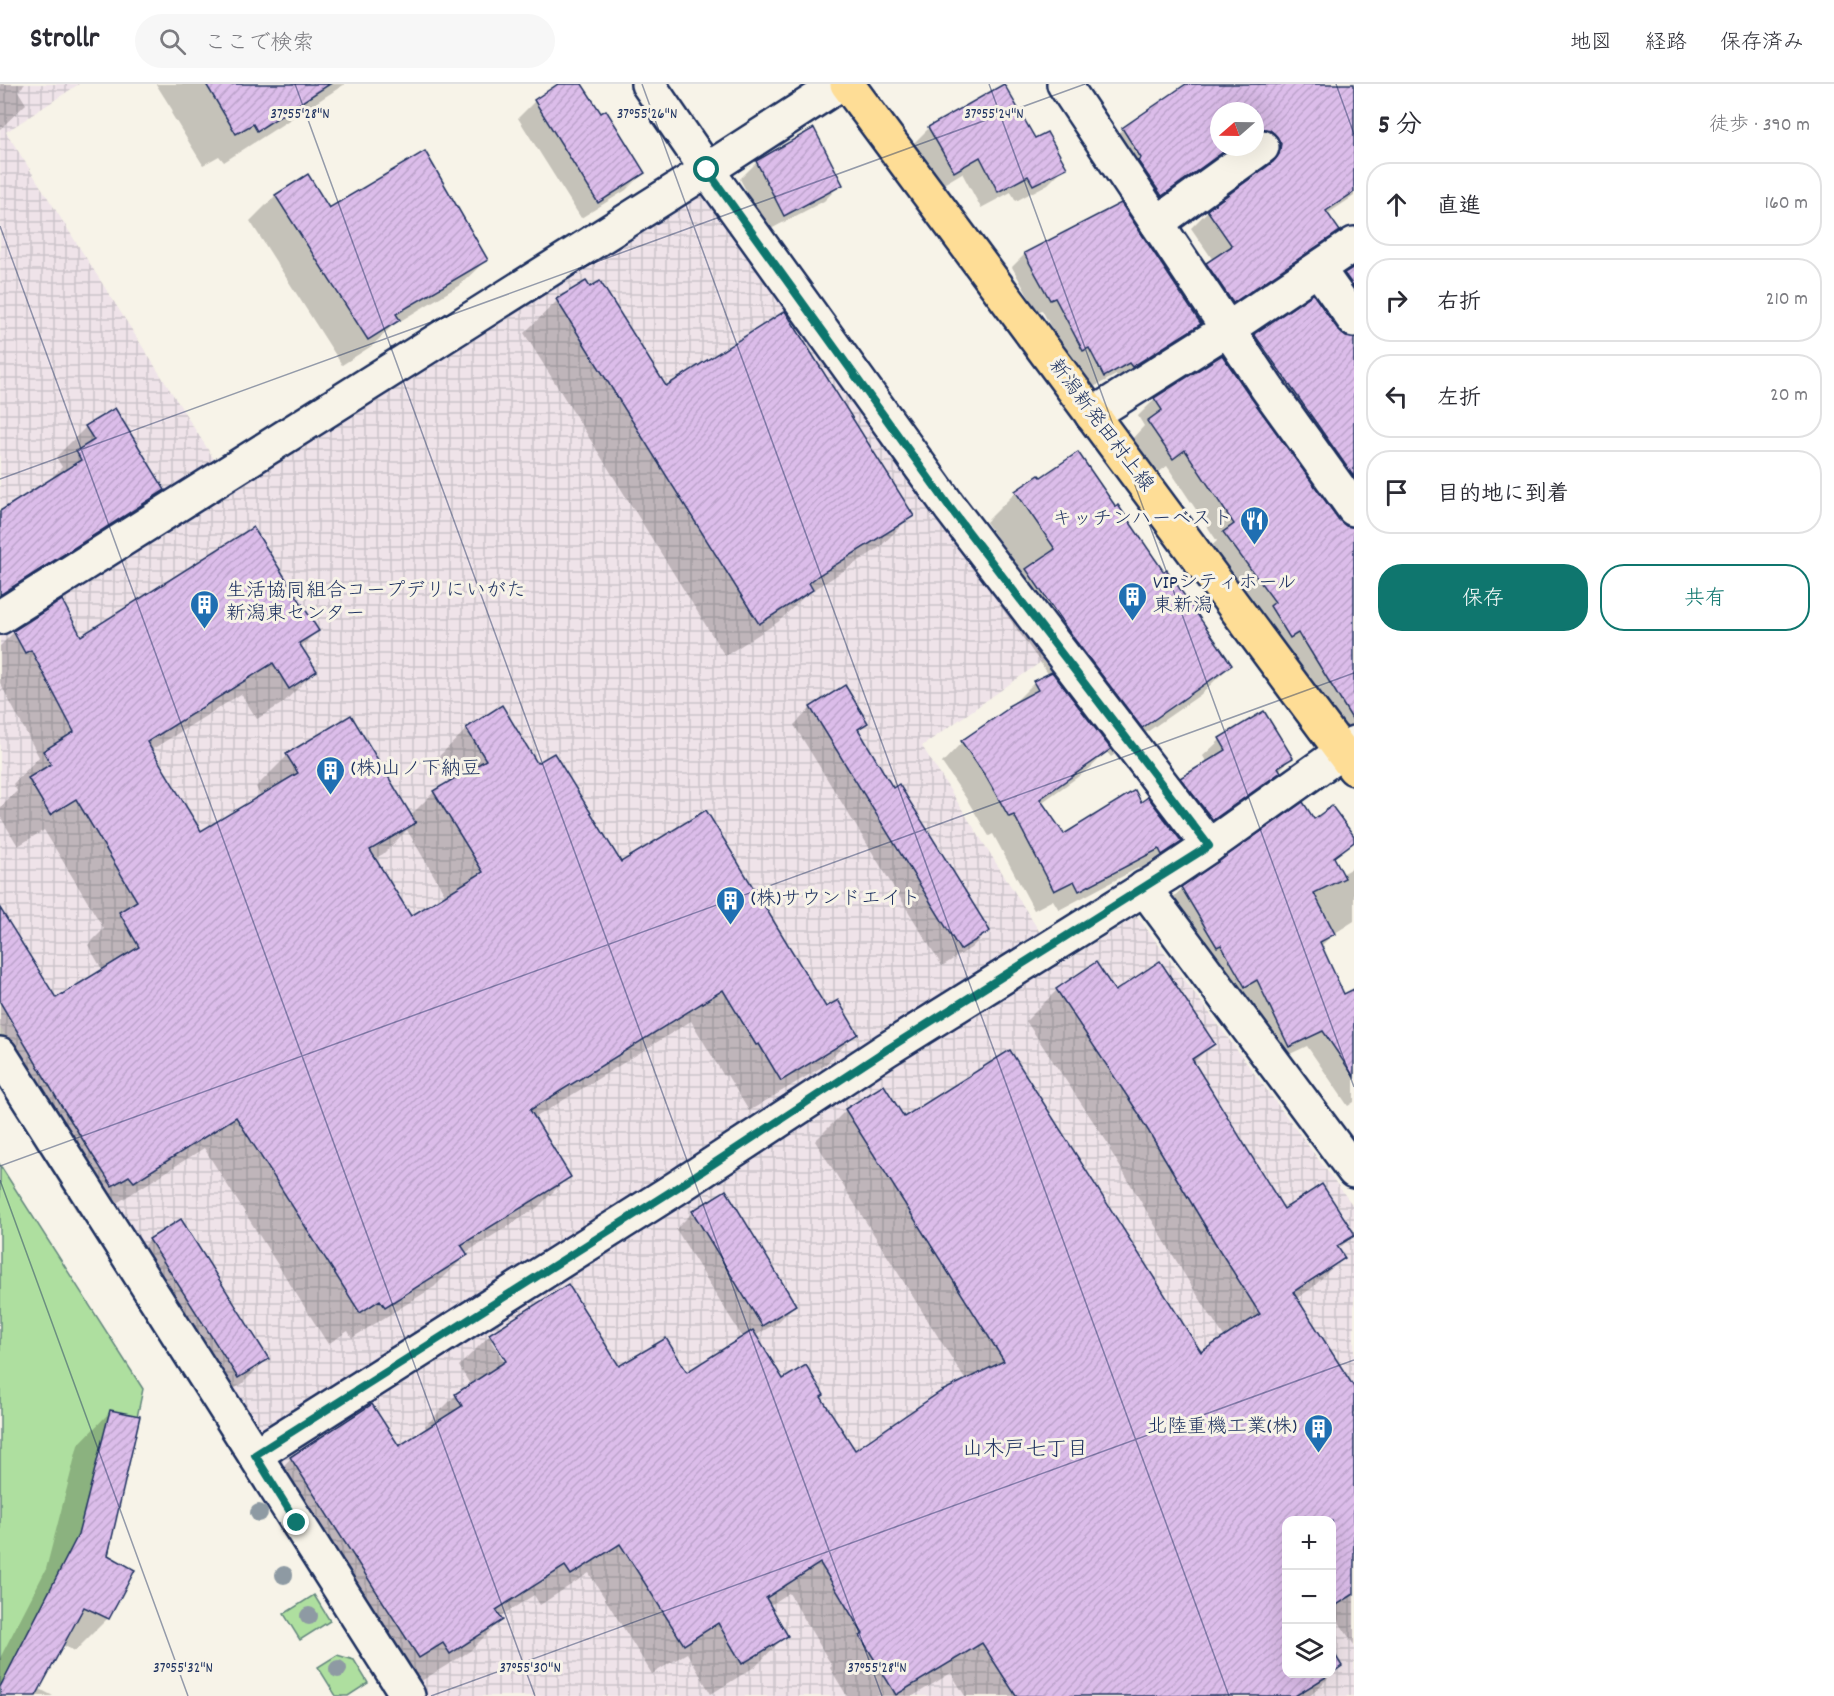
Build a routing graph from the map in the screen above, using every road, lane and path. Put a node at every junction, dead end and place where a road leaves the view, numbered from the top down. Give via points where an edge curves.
1 (648, 84) edge
2 (840, 84) edge
3 (847, 84) edge
4 (1064, 84) edge
5 (1250, 156) edge
6 (707, 170) junction
7 (1157, 223) junction
8 (1354, 244) edge
9 (1318, 268) junction
10 (1354, 320) edge
11 (1228, 329) junction
12 (1092, 415) junction
13 (1354, 509) edge
14 (0, 617) edge
15 (1350, 754) edge
16 (1209, 846) junction
17 (1144, 888) junction
18 (0, 1054) edge
19 (1354, 1171) edge
20 (255, 1455) junction
21 (408, 1696) edge

1 - 6 street
2 - 6 street
3 - 12 main road, 新潟新発田村上線
4 - 7 street
5 - 7 street
6 - 14 street
6 - 16 street via 951,509
7 - 11 street
8 - 9 street
9 - 10 street
9 - 11 street
11 - 12 street
11 - 13 street
12 - 15 main road, 新潟新発田村上線
15 - 16 street
16 - 17 street
17 - 19 street
17 - 20 street
18 - 20 street
20 - 21 street

